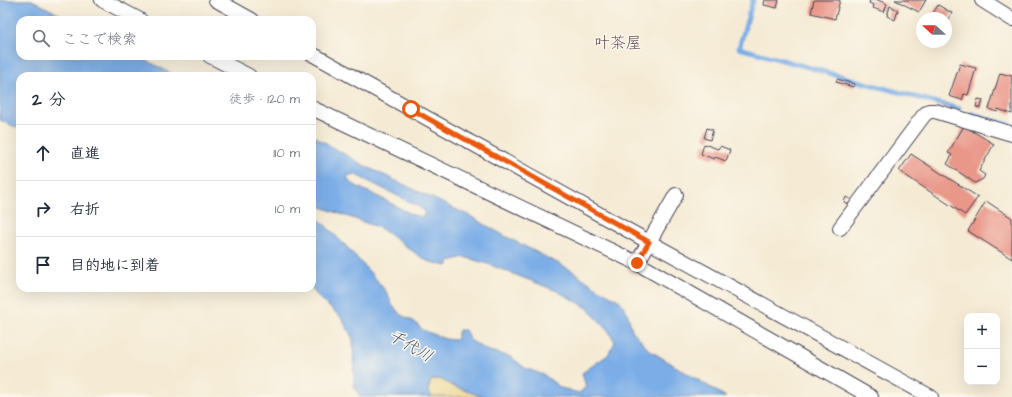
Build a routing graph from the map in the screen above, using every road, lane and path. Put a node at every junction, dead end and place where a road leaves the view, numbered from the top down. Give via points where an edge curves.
1 (102, 0) edge
2 (216, 0) edge
3 (982, 0) edge
4 (132, 16) edge
5 (245, 16) edge
6 (1012, 19) edge
7 (316, 56) edge
8 (218, 60) edge
9 (241, 72) edge
10 (316, 110) edge
11 (1012, 134) edge
12 (676, 195) dead end
13 (840, 228) dead end
14 (649, 242) junction
15 (637, 263) junction
16 (871, 397) edge
17 (931, 397) edge

1 - 4 street
2 - 5 street
3 - 6 street
7 - 14 street
8 - 9 street
10 - 15 street
11 - 13 street via 929,111
12 - 14 street
14 - 15 street
14 - 17 street
15 - 16 street

